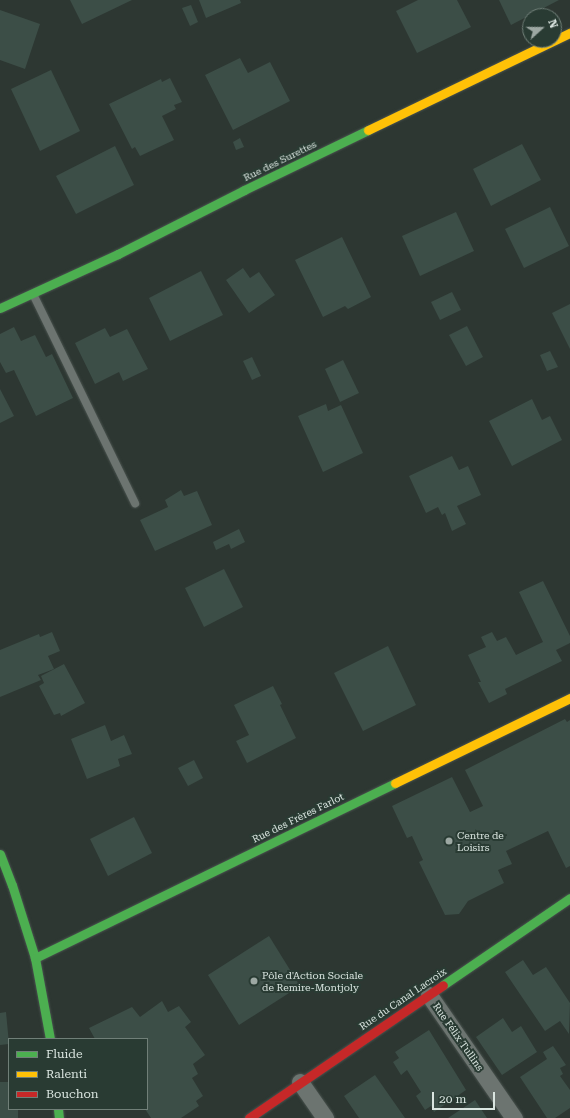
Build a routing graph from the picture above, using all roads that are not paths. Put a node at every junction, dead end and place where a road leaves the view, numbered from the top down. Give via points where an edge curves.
1 (570, 33) edge
2 (33, 294) junction
3 (0, 308) edge
4 (135, 503) dead end
5 (570, 698) edge
6 (0, 854) edge
7 (570, 898) edge
8 (35, 958) junction
9 (429, 995) junction
10 (50, 1038) edge
11 (300, 1082) junction
12 (249, 1118) edge
13 (325, 1118) edge
14 (514, 1118) edge

1 - 2 street, Rue des Surettes
2 - 3 street, Rue des Surettes
2 - 4 lane
5 - 8 street, Rue des Frères Farlot
6 - 8 street
7 - 9 street, Rue du Canal Lacroix
8 - 10 street
9 - 11 street, Rue du Canal Lacroix
9 - 14 street, Rue Félix Tullins
11 - 12 street, Rue du Canal Lacroix
11 - 13 street

